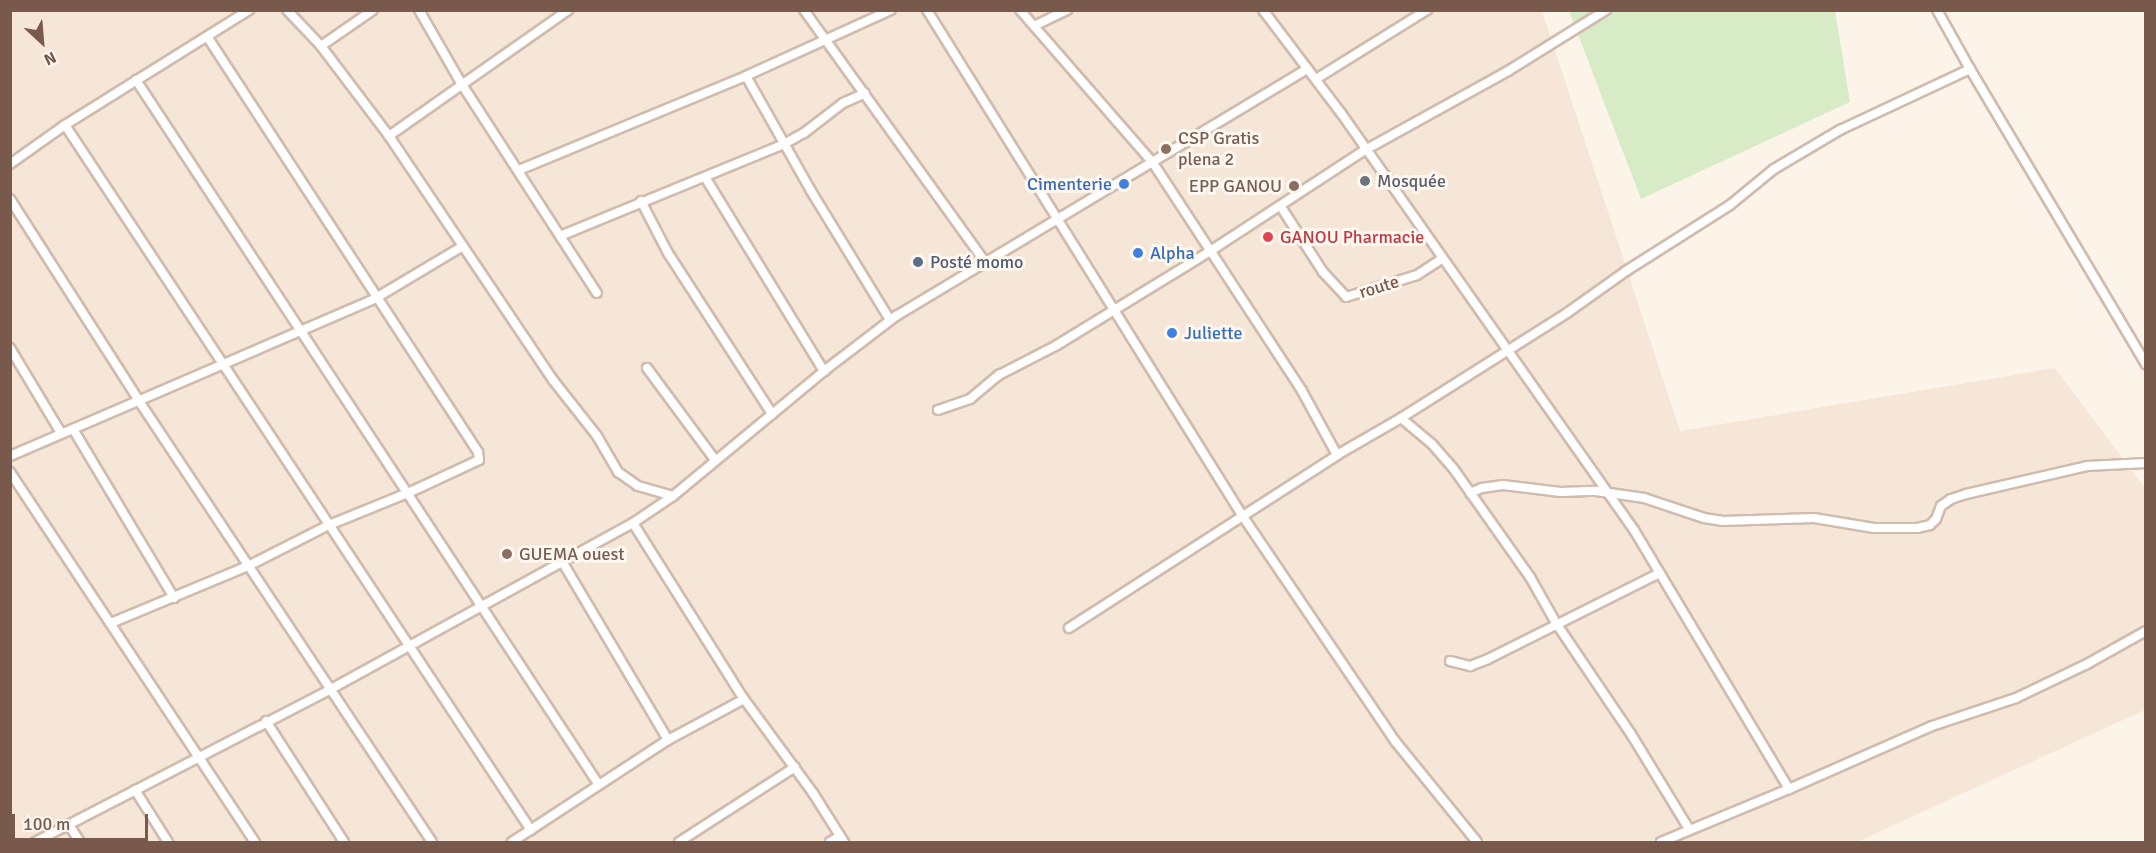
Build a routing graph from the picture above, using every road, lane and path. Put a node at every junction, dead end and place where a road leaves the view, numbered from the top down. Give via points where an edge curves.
1 (249, 10) edge
2 (287, 10) edge
3 (373, 10) edge
4 (419, 10) edge
5 (804, 10) edge
6 (891, 10) edge
7 (927, 10) edge
8 (1020, 10) edge
9 (1067, 10) edge
10 (1263, 10) edge
11 (1427, 10) edge
12 (1606, 10) edge
13 (1937, 10) edge
14 (562, 12) edge
15 (1034, 26) junction
16 (207, 36) junction
17 (824, 39) junction
18 (321, 46) junction
19 (1307, 69) junction
20 (1971, 69) junction
21 (746, 76) junction
22 (1316, 79) junction
23 (136, 80) junction
24 (461, 83) junction
25 (865, 93) junction
26 (65, 125) junction
27 (389, 136) junction
28 (784, 144) junction
29 (1365, 150) junction
30 (1153, 163) junction
31 (10, 164) edge
32 (519, 170) junction
33 (705, 177) junction
34 (10, 199) edge
35 (641, 201) junction
36 (1283, 210) dead end
37 (1057, 220) junction
38 (560, 236) junction
39 (463, 246) junction
40 (1212, 250) junction
41 (1442, 259) junction
42 (986, 263) junction
43 (597, 293) dead end
44 (376, 298) junction
45 (1114, 309) junction
46 (890, 320) junction
47 (300, 331) junction
48 (10, 348) edge
49 (1506, 350) junction
50 (2145, 363) edge
51 (225, 364) junction
52 (647, 368) dead end
53 (824, 371) junction
54 (139, 401) junction
55 (938, 410) dead end
56 (772, 414) junction
57 (1401, 418) junction
58 (73, 429) junction
59 (61, 432) junction
60 (1337, 455) junction
61 (10, 456) edge
62 (715, 460) junction
63 (2145, 463) edge
64 (10, 472) edge
65 (1607, 492) junction
66 (408, 493) junction
67 (1470, 493) junction
68 (673, 496) junction
69 (1242, 515) junction
70 (633, 523) junction
71 (329, 525) junction
72 (563, 563) junction
73 (250, 565) junction
74 (1660, 573) junction
75 (174, 598) junction
76 (482, 606) junction
77 (111, 623) junction
78 (1556, 623) junction
79 (1070, 628) dead end
80 (2145, 631) edge
81 (409, 645) junction
82 (1450, 661) dead end
83 (331, 689) junction
84 (744, 699) junction
85 (266, 721) junction
86 (668, 740) junction
87 (200, 758) junction
88 (795, 767) junction
89 (599, 785) junction
90 (1789, 789) junction
91 (135, 790) junction
92 (69, 825) junction
93 (1689, 829) junction
94 (531, 830) junction
95 (842, 839) edge
96 (35, 843) edge
97 (80, 843) edge
98 (168, 843) edge
99 (255, 843) edge
100 (344, 843) edge
101 (432, 843) edge
102 (512, 843) edge
103 (679, 843) edge
104 (830, 843) edge
105 (1476, 843) edge
106 (1661, 843) edge

1 - 16 street
2 - 18 street
3 - 18 street
4 - 24 street
5 - 17 street
6 - 17 street
7 - 37 street
8 - 15 street
9 - 15 street
10 - 19 street
11 - 22 street
12 - 29 street via 1535,55
13 - 20 street
14 - 24 street
15 - 30 street
16 - 23 street
16 - 44 street
17 - 21 street
17 - 25 street
18 - 27 street
19 - 22 street
19 - 30 street
20 - 49 street via 1839,130 1792,158 1730,205
20 - 50 street
21 - 28 street
21 - 32 street
22 - 29 street
23 - 26 street
23 - 47 street
24 - 27 street
24 - 32 street
25 - 28 street via 843,103
25 - 42 street
26 - 31 street
26 - 51 street
27 - 39 street
28 - 33 street
28 - 46 street
29 - 40 street
29 - 41 street
30 - 37 street
30 - 40 street
32 - 38 street
33 - 35 street
33 - 53 street
34 - 54 street
35 - 38 street
35 - 56 street via 668,253
36 - 41 street, route via 1323,272 1346,297 1417,275
37 - 42 street
37 - 45 street
38 - 43 street
39 - 44 street
39 - 68 street via 597,436 618,472 638,486
40 - 45 street
40 - 60 street via 1302,391
41 - 49 street
42 - 46 street
44 - 47 street
44 - 66 street via 478,452 479,460 472,465
45 - 55 street via 999,375 970,399
45 - 69 street
46 - 53 street
47 - 51 street
47 - 66 street
48 - 59 street
49 - 57 street
49 - 65 street
51 - 54 street
51 - 71 street
52 - 62 street
53 - 56 street
54 - 58 street
54 - 73 street
56 - 62 street
57 - 60 street
57 - 67 street via 1432,444
58 - 59 street
58 - 75 street
59 - 61 street
60 - 69 street
62 - 68 street
63 - 65 street via 2087,466 1966,494 1941,506 1930,525 1917,528 1874,528 1814,518 1722,521 1644,498
64 - 77 street
65 - 67 street via 1561,492 1503,485
65 - 74 street
66 - 71 street
66 - 76 street
67 - 78 street via 1530,577
68 - 70 street
69 - 79 street
69 - 105 street via 1395,741
70 - 72 street
70 - 84 street
71 - 73 street
71 - 81 street
72 - 76 street
72 - 86 street
73 - 75 street
73 - 83 street
74 - 78 street
74 - 90 street
75 - 77 street
76 - 81 street
76 - 89 street
77 - 87 street
78 - 82 street via 1470,666
78 - 93 street
80 - 90 street via 2016,698 1932,726
81 - 83 street
81 - 94 street
83 - 85 street
83 - 101 street
84 - 86 street
84 - 88 street
85 - 87 street
85 - 100 street
86 - 89 street
87 - 91 street
87 - 99 street
88 - 95 street
88 - 103 street
89 - 94 street
90 - 93 street
91 - 92 street
91 - 98 street
92 - 96 street
92 - 97 street
93 - 106 street
94 - 102 street
95 - 104 street

